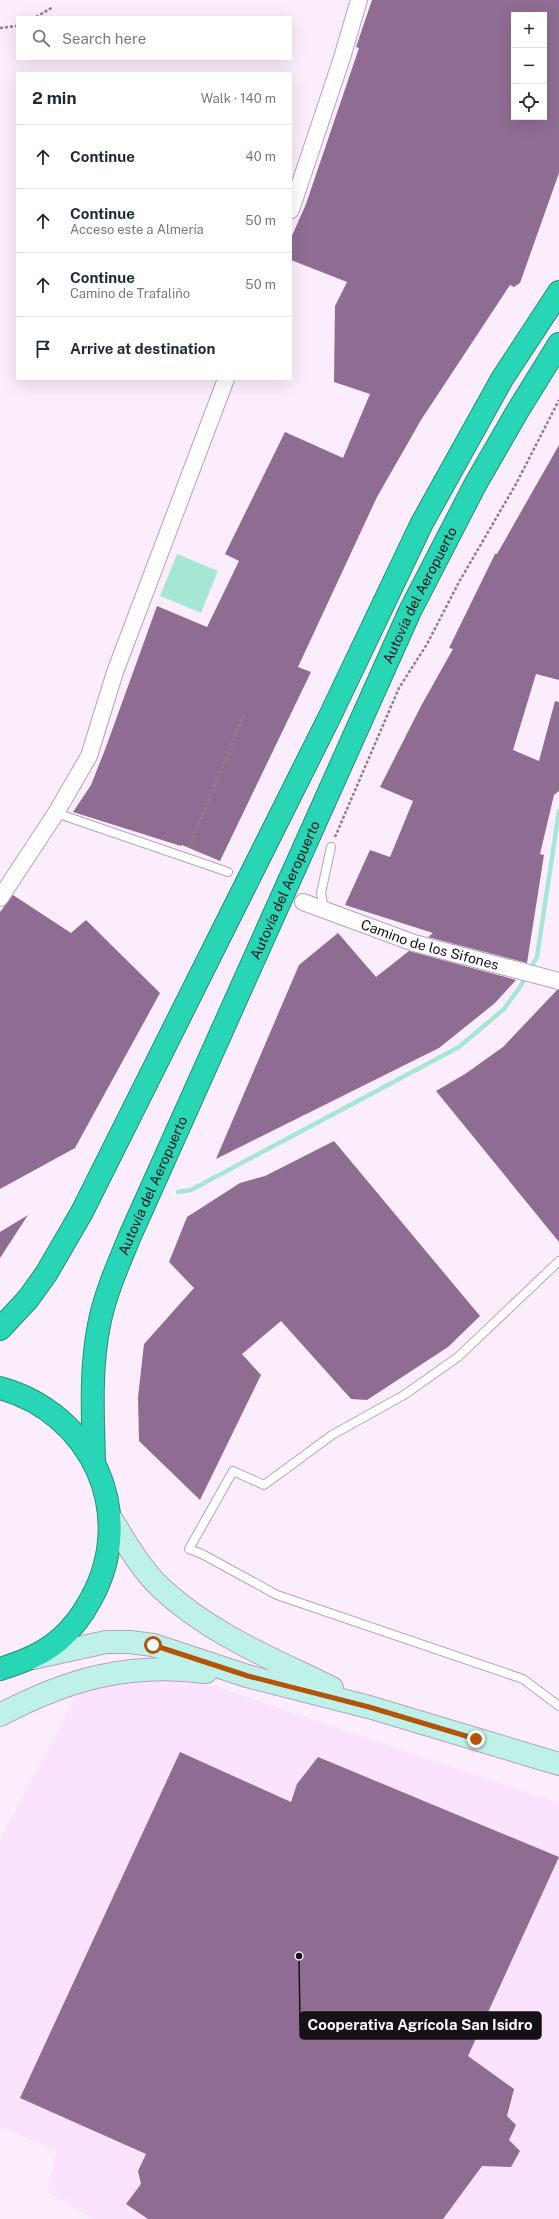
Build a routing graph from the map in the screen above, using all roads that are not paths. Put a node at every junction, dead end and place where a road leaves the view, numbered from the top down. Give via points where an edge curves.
1 (359, 0) edge
2 (292, 207) edge
3 (559, 292) edge
4 (559, 344) edge
5 (226, 380) edge
6 (56, 813) junction
7 (331, 847) road end
8 (228, 872) dead end
9 (0, 898) edge
10 (303, 902) dead end
11 (324, 909) junction
12 (559, 980) edge
13 (559, 1261) edge
14 (0, 1329) edge
15 (0, 1388) edge
16 (94, 1462) junction
17 (110, 1517) junction
18 (31, 1659) junction
19 (0, 1669) edge
20 (248, 1676) junction
21 (559, 1706) edge
22 (369, 1707) junction
23 (0, 1715) edge
24 (559, 1764) edge

1 - 2 street
3 - 14 highway, Autovía del Aeropuerto via 502,378 422,523 82,1212 28,1299
4 - 16 highway, Autovía del Aeropuerto via 475,485 410,611 130,1236 98,1325 92,1373
5 - 6 street via 115,672 89,756
6 - 8 lane
6 - 9 street
7 - 11 lane via 321,893
10 - 11 street, Camino de los Sifones
11 - 12 street, Camino de los Sifones via 414,943
13 - 21 lane via 458,1358 404,1395 332,1435 264,1486 233,1471 189,1549 278,1594 523,1680
15 - 16 highway via 19,1393 50,1410 75,1433
16 - 17 highway via 105,1488
17 - 18 highway via 108,1551 99,1584 82,1614 69,1629 59,1640
17 - 22 street via 140,1564 161,1588 189,1611 223,1634
18 - 19 highway
18 - 20 street via 106,1642 130,1642 153,1645
20 - 22 street
20 - 23 street via 156,1668 122,1671 80,1680 35,1696
22 - 24 street

